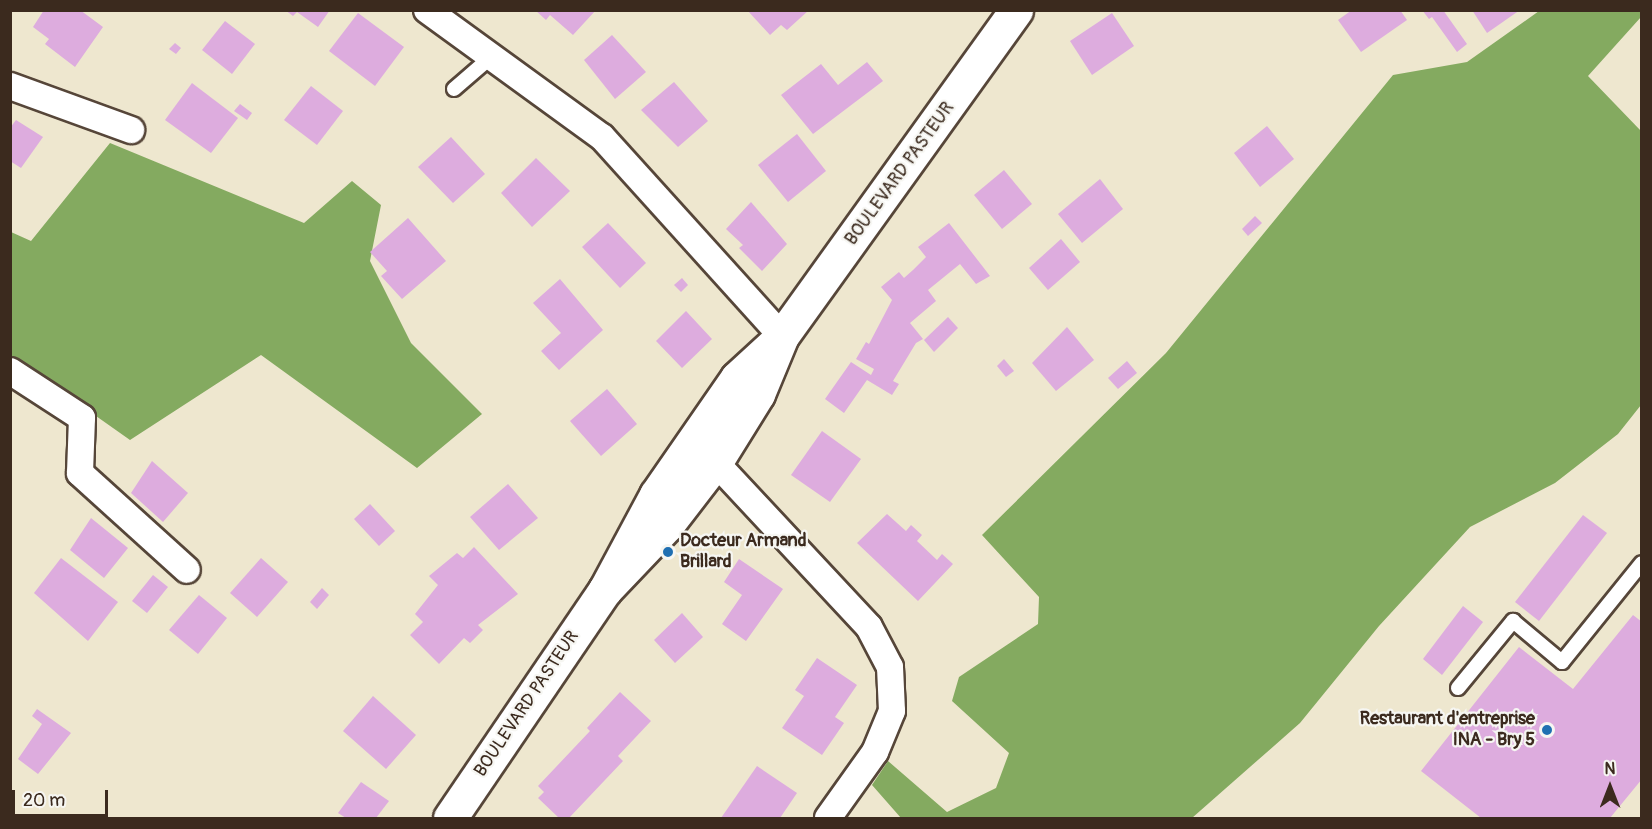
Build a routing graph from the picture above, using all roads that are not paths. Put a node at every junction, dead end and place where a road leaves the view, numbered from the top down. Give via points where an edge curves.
1 (427, 10) edge
2 (1016, 10) edge
3 (491, 57) junction
4 (10, 86) edge
5 (454, 89) dead end
6 (131, 130) dead end
7 (782, 336) junction
8 (10, 371) edge
9 (705, 451) junction
10 (1641, 563) edge
11 (187, 570) dead end
12 (1458, 688) dead end
13 (450, 819) edge
14 (828, 819) edge

1 - 3 street
2 - 7 main road, BOULEVARD PASTEUR
3 - 5 lane
3 - 7 street via 602,137
4 - 6 street
7 - 9 main road, BOULEVARD PASTEUR via 758,394
8 - 11 street via 82,418 80,473
9 - 13 main road, BOULEVARD PASTEUR via 666,525 605,590
9 - 14 street via 869,627 890,667 892,711 875,752
10 - 12 lane via 1562,662 1513,621

